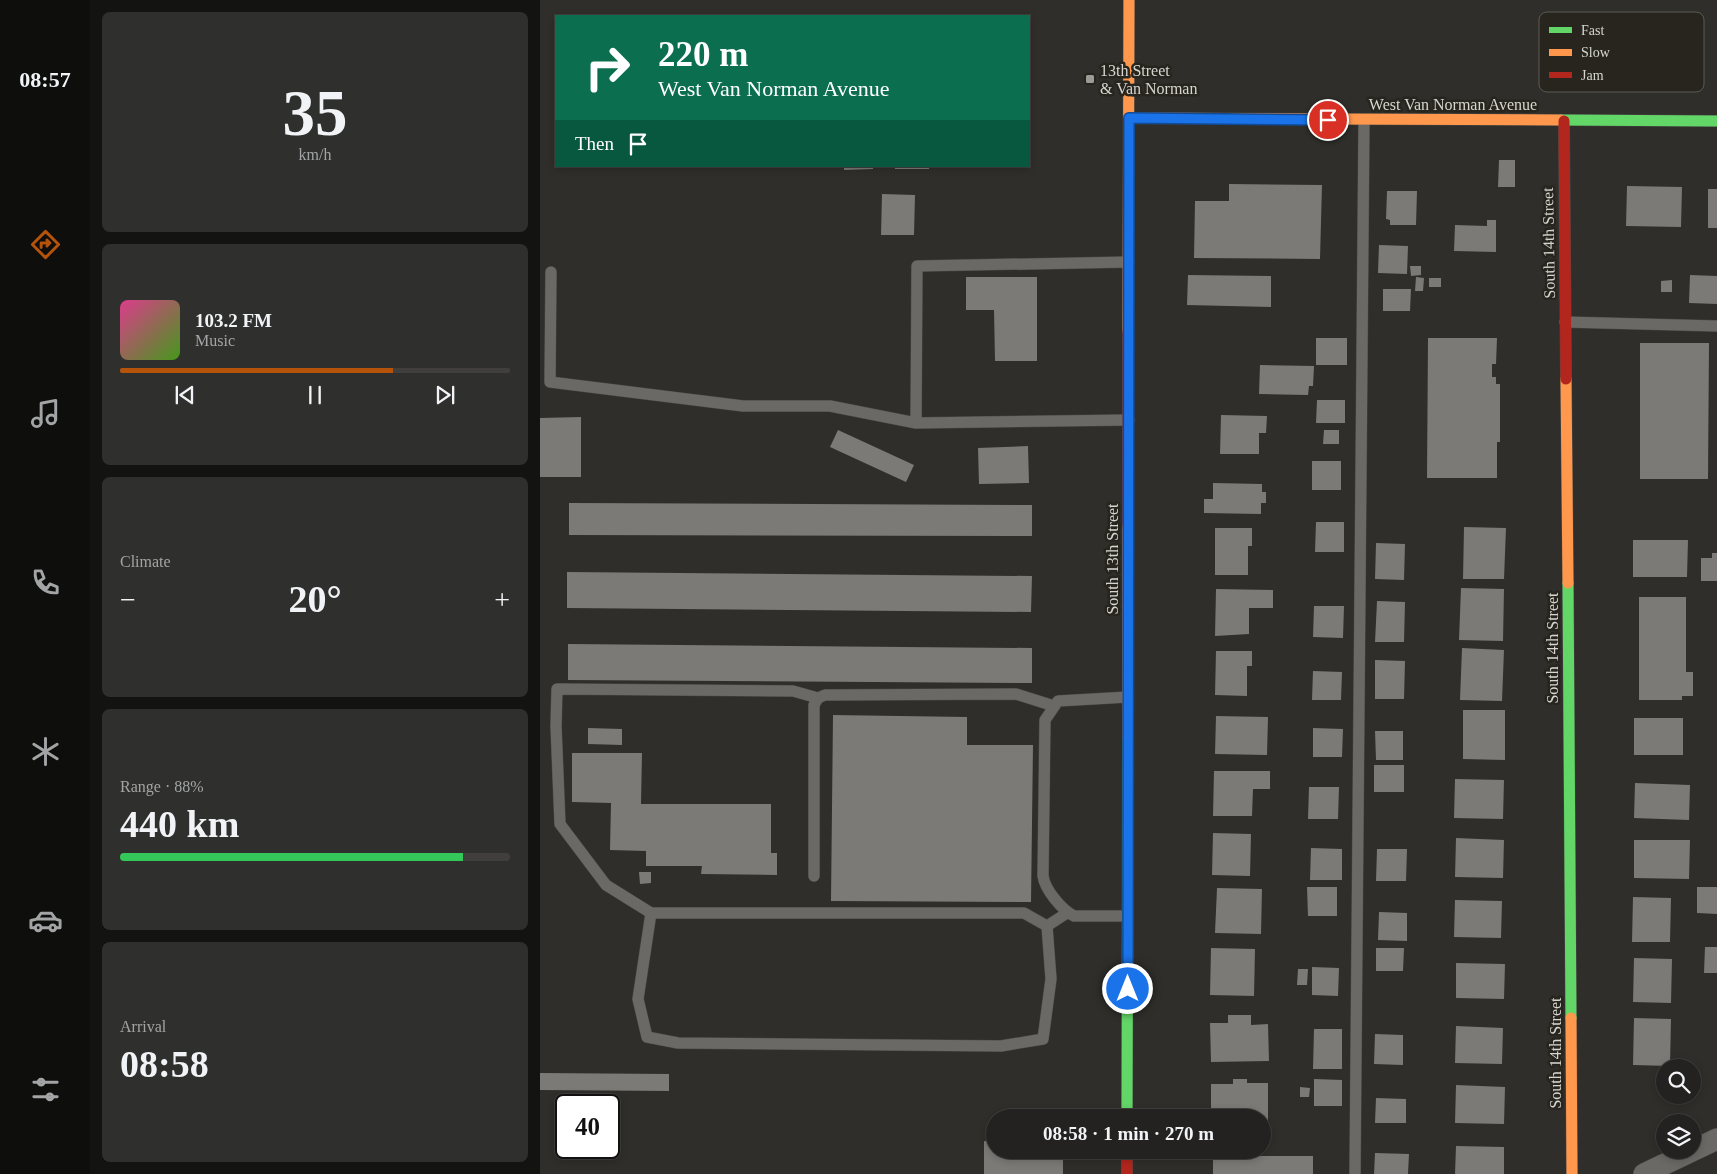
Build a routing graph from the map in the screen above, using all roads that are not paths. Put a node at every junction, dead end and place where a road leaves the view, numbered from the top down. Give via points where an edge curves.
1 (1129, 0) edge
2 (1129, 118) junction
3 (1364, 120) junction
4 (1564, 121) junction
5 (1717, 121) edge
6 (1129, 262) junction
7 (551, 272) dead end
8 (1566, 322) junction
9 (1717, 326) edge
10 (1129, 420) junction
11 (916, 423) junction
12 (1128, 697) junction
13 (818, 698) junction
14 (1054, 706) junction
15 (814, 876) dead end
16 (1067, 912) junction
17 (650, 913) junction
18 (1128, 916) junction
19 (1047, 926) junction
20 (1128, 1109) edge
21 (1717, 1139) edge
22 (1127, 1159) edge
23 (1127, 1174) edge
24 (1355, 1174) edge
25 (1572, 1174) edge
26 (1644, 1174) edge

1 - 2 street, South 13th Street
2 - 3 street, West Van Norman Avenue
2 - 6 street, South 13th Street
3 - 4 street, West Van Norman Avenue
3 - 24 lane
4 - 5 street, West Van Norman Avenue
4 - 8 street, South 14th Street
6 - 10 street, South 13th Street
6 - 11 lane via 917,266
7 - 11 lane via 550,382 743,406 830,406
8 - 9 lane
8 - 25 street, South 14th Street
10 - 11 lane
10 - 12 street, South 13th Street
12 - 14 lane via 1058,701
12 - 18 street, South 13th Street
13 - 14 lane via 826,695 1016,694
13 - 15 lane via 814,705
13 - 17 lane via 792,691 557,689 560,824 606,885
14 - 16 lane via 1045,720 1043,876 1044,884
16 - 18 lane via 1074,916
16 - 19 lane
17 - 19 lane via 1024,913
17 - 19 lane via 638,999 647,1037 678,1044 1001,1046 1043,1039 1051,979
18 - 20 street, South 13th Street
21 - 26 street
22 - 23 street

